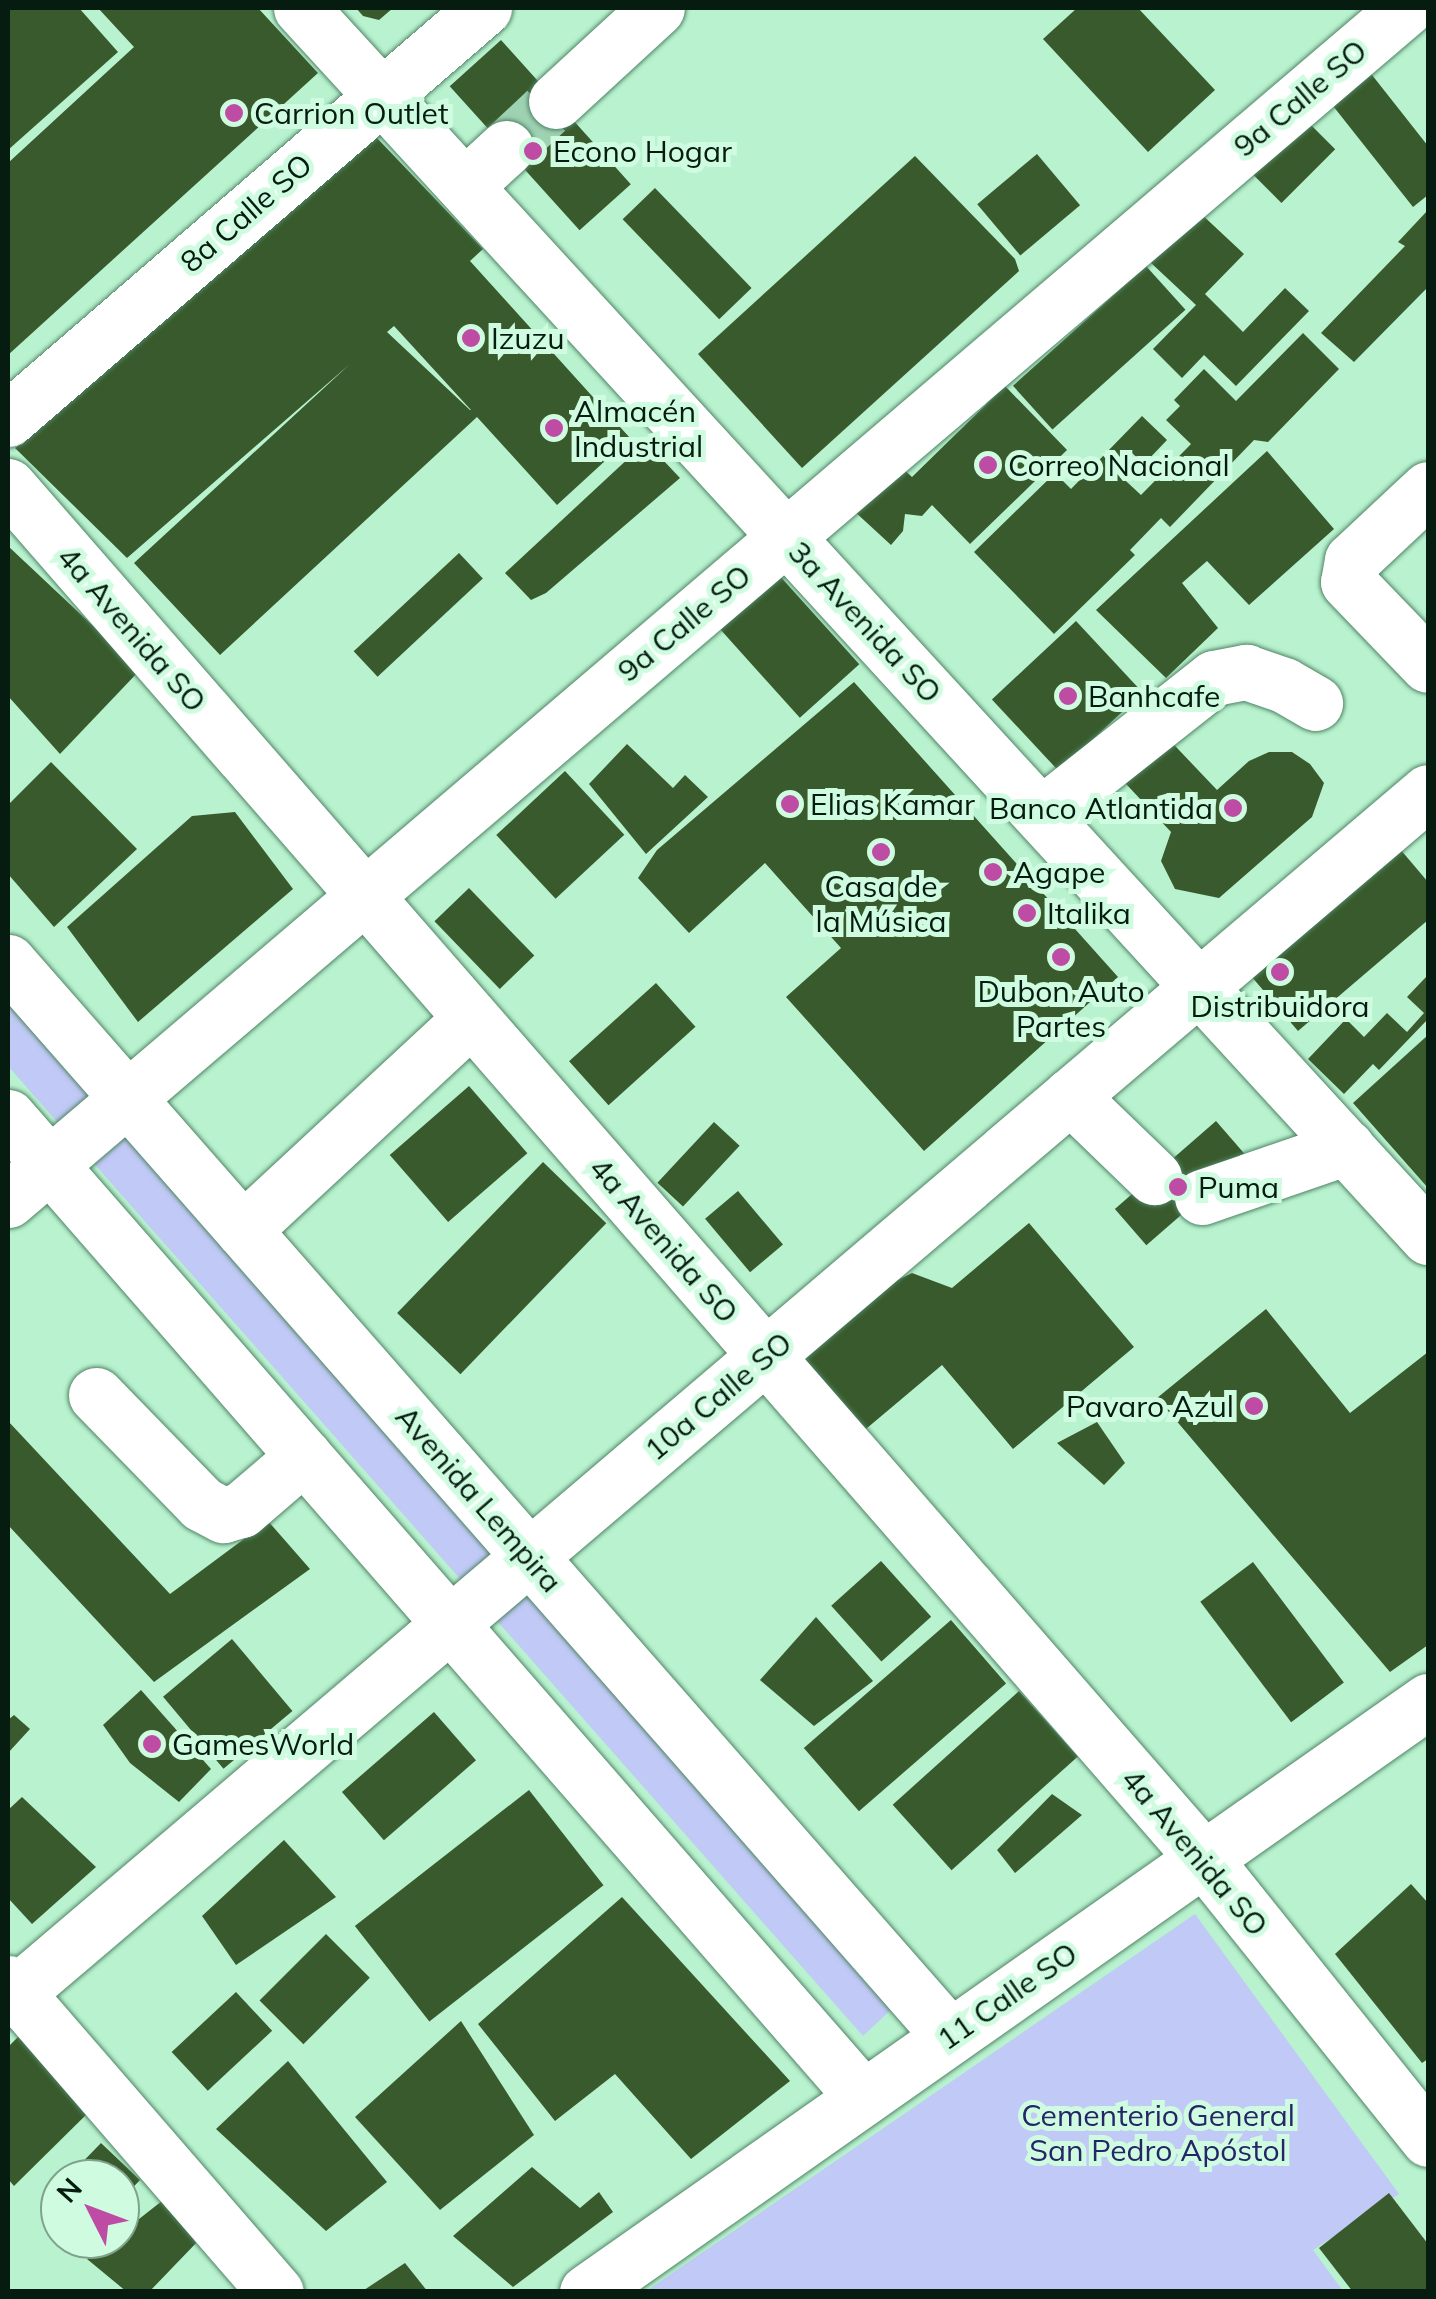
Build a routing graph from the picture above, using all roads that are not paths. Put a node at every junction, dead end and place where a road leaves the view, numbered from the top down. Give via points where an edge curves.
1 (301, 8) edge
2 (484, 8) edge
3 (657, 8) edge
4 (1406, 8) edge
5 (382, 96) junction
6 (556, 102) tunnel mouth
7 (506, 148) tunnel mouth
8 (465, 186) junction
9 (8, 419) edge
10 (8, 486) edge
11 (1427, 493) edge
12 (785, 537) junction
13 (1428, 665) edge
14 (1315, 703) dead end
15 (1428, 792) edge
16 (1043, 813) junction
17 (364, 895) junction
18 (8, 962) edge
19 (1201, 986) junction
20 (471, 1018) junction
21 (1070, 1096) junction
22 (127, 1098) junction
23 (8, 1117) edge
24 (1347, 1146) junction
25 (49, 1164) junction
26 (8, 1200) edge
27 (243, 1230) junction
28 (1428, 1236) edge
29 (765, 1356) junction
30 (96, 1395) dead end
31 (304, 1456) junction
32 (529, 1556) junction
33 (450, 1624) junction
34 (1428, 1701) edge
35 (1203, 1858) junction
36 (10, 1992) edge
37 (950, 2036) junction
38 (864, 2097) junction
39 (1428, 2139) edge
40 (276, 2292) edge
41 (587, 2292) edge

1 - 5 street, 3a Avenida SO
2 - 5 street, 8a Calle SO
3 - 6 street
4 - 12 street, 9a Calle SO
5 - 8 street, 3a Avenida SO
5 - 9 street, 8a Calle SO
7 - 8 street
8 - 12 street, 3a Avenida SO
10 - 17 street, 4a Avenida SO
11 - 13 street via 1352,560 1348,582
12 - 16 street, 3a Avenida SO
12 - 17 street, 9a Calle SO
14 - 16 street via 1246,672 1214,678
15 - 19 street, 10a Calle SO
16 - 19 street, 3a Avenida SO
17 - 20 street, 4a Avenida SO
17 - 22 street, 9a Calle SO
18 - 22 street, Avenida Lempira
19 - 21 street, 10a Calle SO
19 - 24 street, 3a Avenida SO
20 - 27 street
20 - 29 street, 4a Avenida SO
21 - 24 street via 1178,1187
21 - 29 street, 10a Calle SO
22 - 25 street, 9a Calle SO
22 - 27 street, Avenida Lempira
23 - 25 street
24 - 28 street, 3a Avenida SO
25 - 26 street, 9a Calle SO
25 - 31 street
27 - 32 street, Avenida Lempira
29 - 32 street, 10a Calle SO
29 - 35 street, 4a Avenida SO
30 - 31 street via 202,1504 224,1514 241,1510
31 - 33 street
32 - 33 street, 10a Calle SO
32 - 37 street, Avenida Lempira
33 - 36 street, 10a Calle SO
33 - 38 street
34 - 35 street, 11 Calle SO
35 - 37 street, 11 Calle SO
35 - 39 street, 4a Avenida SO
36 - 40 street
37 - 38 street, 11 Calle SO
38 - 41 street, 11 Calle SO

